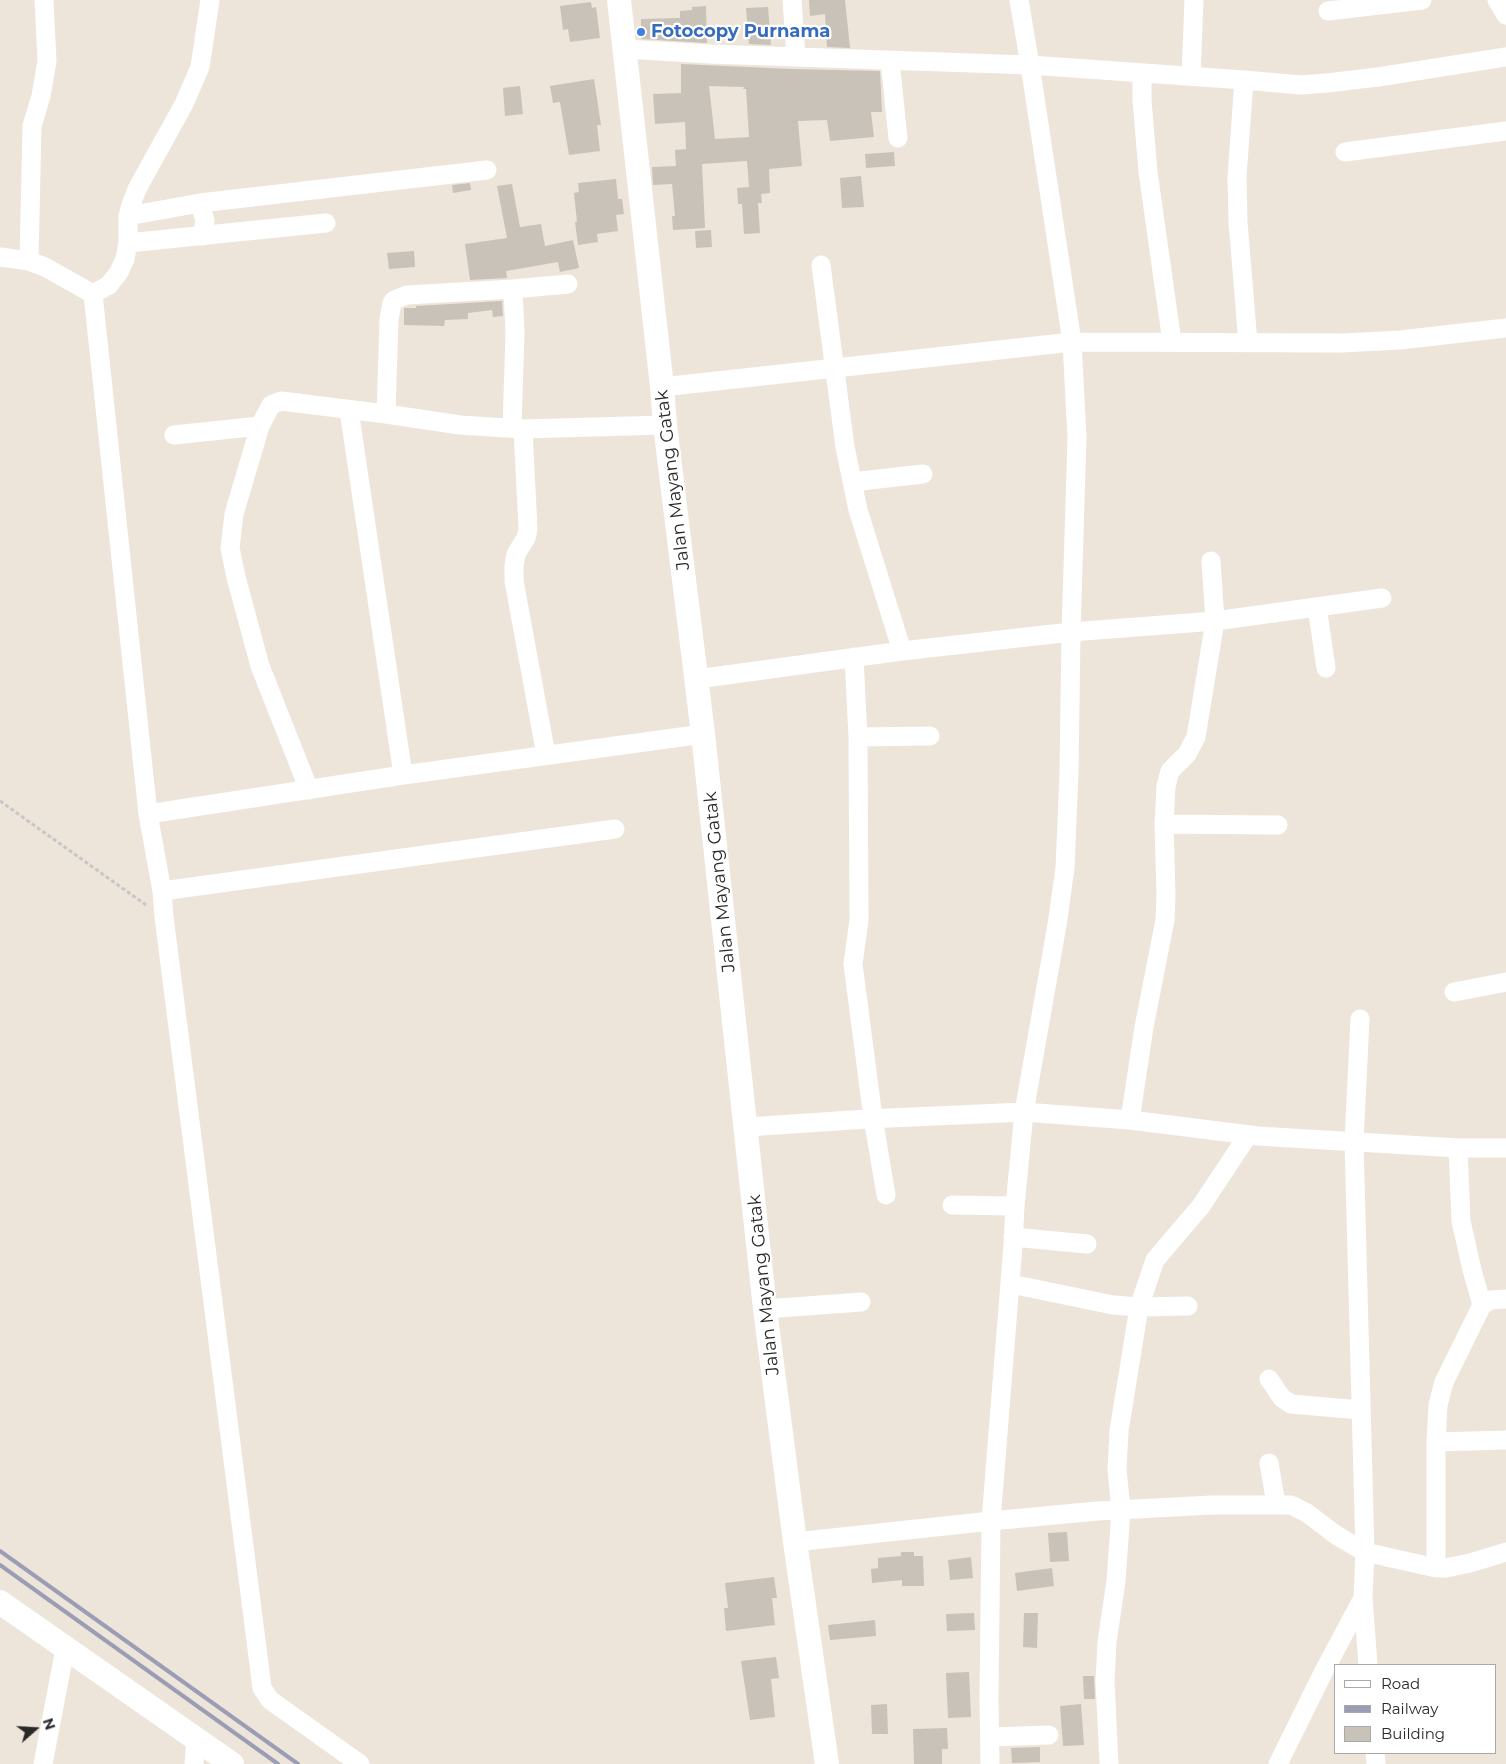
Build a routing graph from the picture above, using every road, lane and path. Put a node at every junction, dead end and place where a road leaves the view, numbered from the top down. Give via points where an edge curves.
1 (44, 0) edge
2 (210, 0) edge
3 (619, 0) edge
4 (792, 0) edge
5 (1020, 0) edge
6 (1194, 0) edge
7 (1422, 0) edge
8 (1497, 0) edge
9 (1328, 11) dead end
10 (1506, 14) edge
11 (625, 49) junction
12 (1506, 57) edge
13 (796, 58) junction
14 (890, 61) junction
15 (1030, 65) junction
16 (1142, 73) junction
17 (1191, 76) junction
18 (1244, 80) junction
19 (1506, 131) edge
20 (898, 138) dead end
21 (1345, 152) dead end
22 (486, 170) dead end
23 (200, 202) junction
24 (128, 216) junction
25 (326, 223) dead end
26 (202, 236) junction
27 (128, 243) junction
28 (0, 257) edge
29 (29, 261) junction
30 (821, 265) dead end
31 (568, 284) dead end
32 (514, 289) junction
33 (93, 294) junction
34 (1506, 328) edge
35 (1072, 342) junction
36 (1172, 342) junction
37 (1248, 343) junction
38 (834, 368) junction
39 (662, 387) junction
40 (350, 410) junction
41 (386, 414) junction
42 (665, 425) junction
43 (260, 426) junction
44 (517, 428) junction
45 (174, 435) dead end
46 (924, 474) dead end
47 (852, 482) junction
48 (1210, 561) dead end
49 (1382, 598) dead end
50 (1317, 607) junction
51 (1215, 621) junction
52 (1071, 632) junction
53 (902, 651) junction
54 (854, 657) junction
55 (1326, 668) dead end
56 (697, 678) junction
57 (703, 734) junction
58 (930, 736) dead end
59 (858, 738) junction
60 (546, 755) junction
61 (403, 775) junction
62 (309, 790) junction
63 (0, 801) edge
64 (148, 814) junction
65 (1164, 824) junction
66 (1278, 825) dead end
67 (615, 829) dead end
68 (162, 891) junction
69 (164, 917) junction
70 (1506, 982) edge
71 (1454, 992) dead end
72 (1360, 1019) dead end
73 (1024, 1112) junction
74 (872, 1118) junction
75 (1130, 1120) junction
76 (747, 1127) junction
77 (1253, 1135) junction
78 (1354, 1142) junction
79 (1458, 1148) junction
80 (1506, 1148) edge
81 (886, 1195) dead end
82 (952, 1205) dead end
83 (1015, 1206) junction
84 (1013, 1237) junction
85 (1087, 1244) dead end
86 (1010, 1284) junction
87 (1506, 1299) edge
88 (861, 1302) dead end
89 (1482, 1305) junction
90 (1188, 1306) dead end
91 (1139, 1307) junction
92 (765, 1309) junction
93 (1269, 1379) dead end
94 (1361, 1410) junction
95 (1506, 1440) edge
96 (1436, 1442) junction
97 (1269, 1463) dead end
98 (1276, 1504) junction
99 (1121, 1511) junction
100 (991, 1521) junction
101 (795, 1542) junction
102 (1365, 1552) junction
103 (1506, 1552) edge
104 (1436, 1568) junction
105 (1363, 1598) junction
106 (0, 1602) edge
107 (65, 1649) junction
108 (1368, 1664) edge
109 (1048, 1735) dead end
110 (990, 1737) junction
111 (196, 1739) junction
112 (43, 1764) edge
113 (194, 1764) edge
114 (232, 1764) edge
115 (360, 1764) edge
116 (827, 1764) edge
117 (990, 1764) edge
118 (1109, 1764) edge
119 (1278, 1764) edge

1 - 29 street via 47,61 32,126
2 - 24 street via 200,67 184,104 137,189
3 - 11 street, Jalan Mayang Gatak
4 - 13 street
5 - 15 street
6 - 17 street
7 - 9 street
8 - 10 street
11 - 13 street
11 - 39 street, Jalan Mayang Gatak
12 - 18 street via 1326,83 1301,85
13 - 14 street
14 - 15 street
14 - 20 street
15 - 16 street
15 - 35 street
16 - 17 street
16 - 36 street via 1148,172
17 - 18 street
18 - 37 street via 1237,177
19 - 21 street
22 - 23 street
23 - 24 street
23 - 26 street via 205,221
24 - 27 street
25 - 26 street
26 - 27 street
27 - 33 street via 119,272 109,285
28 - 29 street
29 - 33 street via 56,272
30 - 38 street
31 - 32 street
32 - 41 street via 407,295 394,300 389,319
32 - 44 street
33 - 64 street
34 - 37 street via 1334,344
35 - 36 street
35 - 38 street
35 - 52 street via 1077,437
36 - 37 street
38 - 39 street
38 - 47 street
39 - 42 street, Jalan Mayang Gatak
40 - 41 street
40 - 43 street via 277,402 271,405
40 - 61 street
41 - 44 street via 460,425
42 - 44 street
42 - 56 street, Jalan Mayang Gatak
43 - 45 street
43 - 62 street via 234,514 230,548 260,666
44 - 60 street via 528,535 516,554 514,581
46 - 47 street
47 - 53 street via 865,536
48 - 51 street
49 - 50 street
50 - 51 street
50 - 55 street
51 - 52 street
51 - 65 street via 1196,736 1187,754 1170,771
52 - 53 street
52 - 73 street via 1065,868
53 - 54 street
54 - 56 street
54 - 59 street
56 - 57 street, Jalan Mayang Gatak
57 - 60 street
57 - 76 street, Jalan Mayang Gatak
58 - 59 street
59 - 74 street via 859,920 853,964
60 - 61 street
61 - 62 street
62 - 64 street
63 - 69 path
64 - 68 street
65 - 66 street
65 - 75 street via 1165,920
67 - 68 street
68 - 69 street
69 - 115 street via 262,1688 270,1700
70 - 71 street
72 - 78 street
73 - 74 street
73 - 75 street
73 - 83 street
74 - 76 street
74 - 81 street
75 - 77 street
76 - 92 street, Jalan Mayang Gatak
77 - 78 street
77 - 91 street via 1201,1206 1155,1260
78 - 79 street
78 - 94 street
79 - 80 street
79 - 89 street via 1461,1221
82 - 83 street
83 - 84 street
84 - 85 street
84 - 86 street
86 - 91 street
86 - 100 street
87 - 89 street via 1491,1300
88 - 92 street
89 - 96 street via 1444,1382 1438,1404
90 - 91 street
91 - 99 street via 1118,1441
92 - 101 street, Jalan Mayang Gatak
93 - 94 street via 1282,1398 1291,1404
94 - 102 street
95 - 96 street
96 - 104 street
97 - 98 street
98 - 99 street
98 - 102 street via 1299,1508
99 - 100 street
99 - 118 street via 1105,1681
100 - 101 street
100 - 110 street
101 - 116 street, Jalan Mayang Gatak
102 - 104 street
102 - 105 street
103 - 104 street via 1455,1567
105 - 108 street
105 - 119 street
106 - 107 street
107 - 111 street
107 - 112 street
109 - 110 street
110 - 117 street
111 - 113 street
111 - 114 street

